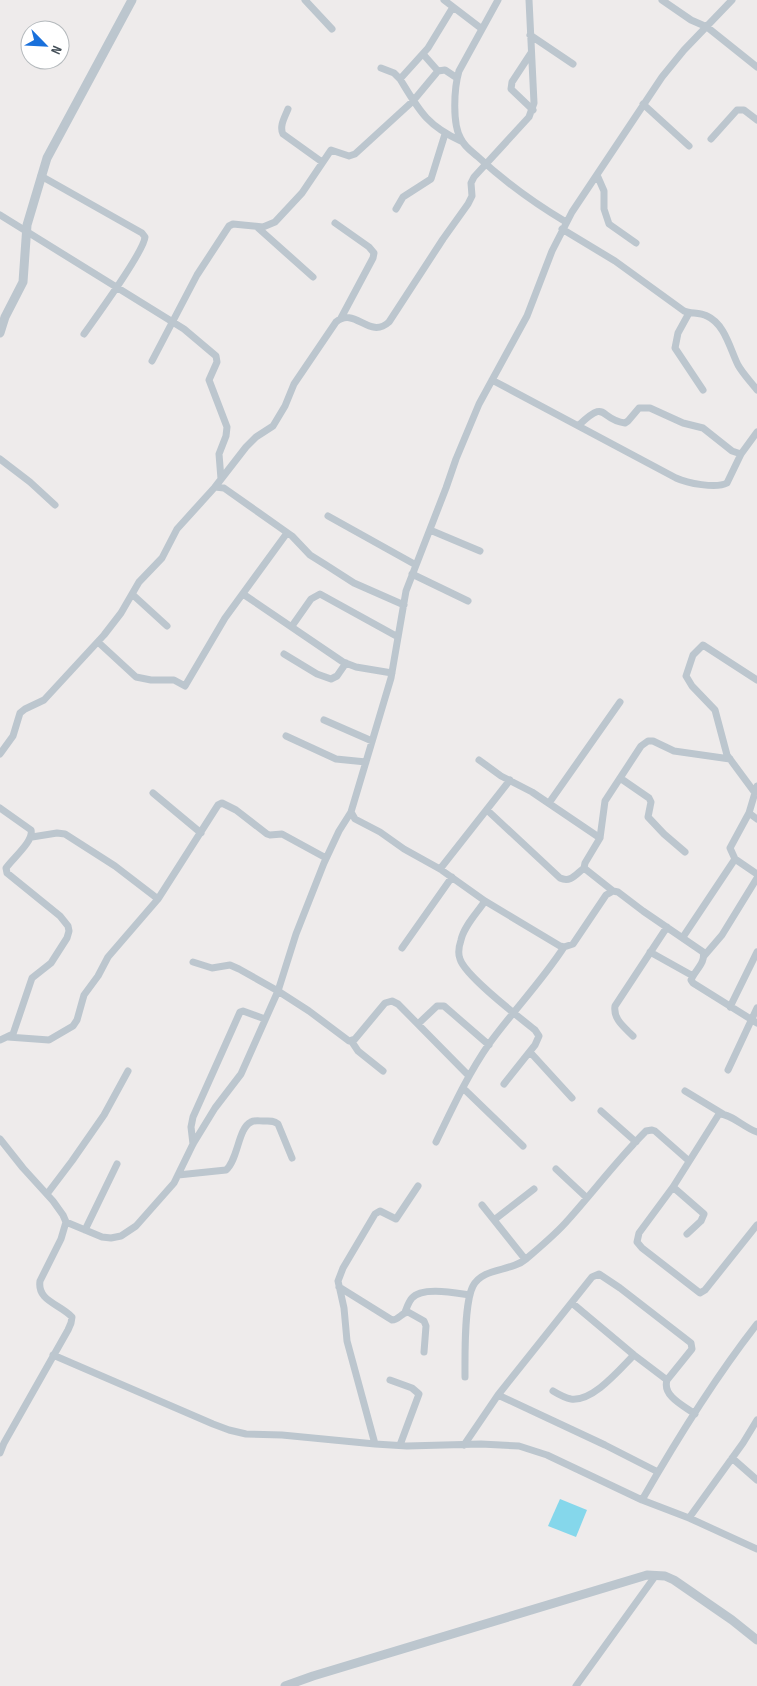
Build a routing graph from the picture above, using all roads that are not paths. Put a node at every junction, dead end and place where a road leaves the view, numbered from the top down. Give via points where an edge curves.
1 (132, 0) edge
2 (305, 0) edge
3 (444, 0) edge
4 (498, 0) edge
5 (529, 0) edge
6 (662, 0) edge
7 (732, 0) edge
8 (453, 7) junction
9 (707, 27) junction
10 (332, 29) dead end
11 (482, 29) junction
12 (530, 35) junction
13 (531, 53) junction
14 (423, 54) junction
15 (573, 64) dead end
16 (757, 67) edge
17 (381, 68) dead end
18 (438, 71) junction
19 (457, 78) junction
20 (400, 79) junction
21 (413, 101) junction
22 (643, 104) junction
23 (288, 109) dead end
24 (532, 110) junction
25 (757, 120) edge
26 (445, 134) junction
27 (712, 139) dead end
28 (462, 141) junction
29 (689, 146) dead end
30 (322, 162) junction
31 (486, 164) junction
32 (597, 175) junction
33 (41, 176) junction
34 (396, 209) dead end
35 (0, 215) edge
36 (566, 222) junction
37 (335, 223) dead end
38 (257, 227) junction
39 (562, 229) junction
40 (26, 232) junction
41 (636, 243) dead end
42 (314, 277) dead end
43 (117, 287) junction
44 (689, 313) junction
45 (341, 318) junction
46 (172, 322) junction
47 (0, 332) edge
48 (84, 334) dead end
49 (152, 361) dead end
50 (492, 380) junction
51 (703, 390) dead end
52 (757, 390) edge
53 (579, 425) junction
54 (757, 432) edge
55 (741, 454) junction
56 (0, 459) edge
57 (221, 479) junction
58 (214, 487) junction
59 (55, 505) dead end
60 (328, 516) dead end
61 (430, 530) junction
62 (287, 533) junction
63 (480, 551) dead end
64 (416, 565) junction
65 (412, 574) junction
66 (132, 594) junction
67 (243, 594) junction
68 (468, 601) dead end
69 (404, 605) junction
70 (166, 626) dead end
71 (292, 626) junction
72 (398, 638) junction
73 (98, 642) junction
74 (284, 654) dead end
75 (346, 663) junction
76 (392, 673) junction
77 (757, 680) edge
78 (620, 702) dead end
79 (324, 720) dead end
80 (286, 736) dead end
81 (372, 741) junction
82 (0, 754) edge
83 (730, 759) junction
84 (479, 760) dead end
85 (366, 762) junction
86 (620, 778) junction
87 (510, 780) junction
88 (756, 789) edge
89 (153, 794) dead end
90 (550, 804) junction
91 (0, 808) edge
92 (487, 810) junction
93 (351, 812) junction
94 (749, 813) junction
95 (757, 819) edge
96 (201, 833) junction
97 (32, 837) junction
98 (600, 838) junction
99 (685, 852) dead end
100 (326, 858) junction
101 (735, 859) junction
102 (584, 868) junction
103 (440, 869) junction
104 (757, 876) edge
105 (452, 877) junction
106 (614, 890) junction
107 (158, 899) junction
108 (485, 901) junction
109 (667, 927) junction
110 (683, 937) junction
111 (564, 947) junction
112 (402, 948) dead end
113 (650, 952) junction
114 (757, 952) edge
115 (704, 956) junction
116 (193, 962) dead end
117 (692, 976) junction
118 (278, 990) junction
119 (730, 1007) junction
120 (757, 1008) edge
121 (514, 1013) junction
122 (265, 1019) junction
123 (754, 1021) edge
124 (418, 1024) junction
125 (633, 1036) dead end
126 (8, 1037) junction
127 (0, 1040) edge
128 (352, 1042) junction
129 (489, 1044) junction
130 (530, 1052) junction
131 (728, 1070) dead end
132 (128, 1071) dead end
133 (382, 1071) dead end
134 (469, 1076) junction
135 (504, 1084) dead end
136 (463, 1088) junction
137 (685, 1091) dead end
138 (572, 1098) dead end
139 (601, 1111) dead end
140 (723, 1114) junction
141 (757, 1132) edge
142 (0, 1139) edge
143 (436, 1142) dead end
144 (636, 1142) junction
145 (194, 1144) junction
146 (522, 1146) dead end
147 (292, 1158) dead end
148 (689, 1161) junction
149 (117, 1164) dead end
150 (556, 1169) dead end
151 (178, 1175) junction
152 (418, 1186) dead end
153 (673, 1187) junction
154 (534, 1189) dead end
155 (46, 1194) junction
156 (587, 1198) junction
157 (482, 1205) dead end
158 (494, 1220) junction
159 (66, 1222) junction
160 (757, 1225) edge
161 (85, 1230) junction
162 (687, 1234) dead end
163 (526, 1259) junction
164 (339, 1287) junction
165 (470, 1296) junction
166 (572, 1303) junction
167 (405, 1312) junction
168 (757, 1324) edge
169 (424, 1352) dead end
170 (53, 1355) junction
171 (634, 1356) junction
172 (465, 1376) dead end
173 (390, 1380) dead end
174 (667, 1380) junction
175 (553, 1391) dead end
176 (498, 1395) junction
177 (695, 1414) junction
178 (757, 1420) edge
179 (375, 1444) junction
180 (400, 1445) junction
181 (464, 1445) junction
182 (0, 1453) edge
183 (732, 1458) junction
184 (658, 1472) junction
185 (757, 1480) edge
186 (642, 1500) junction
187 (689, 1518) junction
188 (757, 1549) edge
189 (656, 1575) junction
190 (757, 1640) edge
191 (285, 1686) edge
192 (576, 1686) edge

1 - 33 street via 51,149
2 - 10 street
3 - 8 street
4 - 11 street
5 - 12 street
6 - 9 street
7 - 9 street
8 - 11 street
8 - 14 street
9 - 16 street
9 - 22 street via 684,50
11 - 19 street
12 - 13 street
12 - 15 street
13 - 24 street
13 - 24 street via 512,82 511,89
14 - 18 street
14 - 20 street
17 - 20 street
18 - 19 street via 445,70
18 - 21 street
19 - 28 street via 454,102
20 - 21 street
21 - 26 street via 426,119
21 - 30 street via 355,154 349,156 330,150
22 - 29 street
22 - 32 street
23 - 30 street via 281,130
24 - 31 street
25 - 27 street via 744,110 737,110
26 - 28 street
26 - 34 street via 431,179 403,197
28 - 31 street
30 - 38 street via 302,193 274,222
31 - 36 street
31 - 45 street via 472,180 472,196 468,204 390,322 377,328
32 - 36 street
32 - 41 street via 604,191 604,209 609,224
33 - 40 street
33 - 43 street via 142,233 142,246
35 - 40 street
36 - 39 street
37 - 45 street via 374,253
38 - 42 street
38 - 46 street via 229,226 196,275
39 - 44 street via 615,260
39 - 50 street via 527,316
40 - 43 street
40 - 47 street via 23,282
43 - 46 street
43 - 48 street
44 - 51 street via 678,333 675,348
44 - 52 street via 705,315 716,324
45 - 57 street via 294,384 286,406 273,426 246,447
46 - 49 street
46 - 57 street via 202,343 217,359 209,380 227,427 220,454
50 - 53 street
50 - 61 street via 471,422
53 - 55 street via 597,411 625,423 639,408 650,408 703,428 732,451
53 - 55 street via 676,478 690,482 724,484
54 - 55 street
56 - 59 street
57 - 58 street
58 - 62 street via 224,488
58 - 66 street via 177,529 162,558
60 - 64 street
61 - 63 street
61 - 64 street
62 - 67 street
62 - 69 street via 310,555 347,578
64 - 65 street
65 - 68 street
65 - 69 street
66 - 70 street
66 - 73 street
67 - 71 street
67 - 73 street via 185,686 174,680 136,677
69 - 72 street
71 - 72 street via 311,599 320,594
71 - 75 street
72 - 76 street
73 - 82 street via 44,700 20,713 13,736
74 - 75 street via 331,679
75 - 76 street
76 - 81 street
77 - 83 street via 703,645 690,661 686,676 715,710
78 - 90 street
79 - 81 street
80 - 85 street via 336,758
81 - 85 street
83 - 86 street via 674,751 648,741 641,746
83 - 88 street
84 - 87 street
85 - 93 street
86 - 98 street via 604,801
86 - 99 street via 650,798 648,817
87 - 90 street
87 - 92 street
88 - 94 street
89 - 96 street
90 - 98 street
91 - 97 street via 31,830
92 - 102 street via 560,878 570,879
92 - 103 street
93 - 100 street
93 - 103 street via 355,819
94 - 95 street
94 - 101 street via 730,848
96 - 100 street via 222,803 267,834 282,834
96 - 107 street
97 - 107 street via 65,834
97 - 126 street via 6,870 60,916 69,931 51,963 32,978 16,1029
98 - 102 street
100 - 118 street
101 - 104 street
101 - 110 street
102 - 106 street
103 - 105 street
104 - 115 street via 722,935
105 - 108 street
105 - 112 street
106 - 109 street
106 - 111 street via 606,896 573,944
107 - 126 street via 108,957 84,995 78,1020 73,1026 48,1040
108 - 111 street
108 - 121 street via 463,934 460,959 469,972
109 - 110 street
109 - 113 street
110 - 115 street via 698,947
111 - 121 street
113 - 117 street
113 - 125 street via 615,1006 616,1017
114 - 119 street
115 - 117 street
116 - 118 street via 212,968 230,965
117 - 119 street via 697,987
118 - 122 street
118 - 128 street
119 - 123 street
120 - 123 street
121 - 129 street
121 - 130 street via 539,1036
122 - 145 street via 240,1074
122 - 145 street via 247,1011 240,1012 193,1117
123 - 131 street
124 - 128 street via 398,1004 389,1001
124 - 129 street via 437,1006 444,1006
124 - 134 street
126 - 127 street
128 - 133 street
129 - 134 street
130 - 135 street
130 - 138 street
132 - 155 street via 104,1115
134 - 136 street
136 - 143 street
136 - 146 street
137 - 140 street
139 - 144 street
140 - 141 street
140 - 148 street via 715,1118
142 - 155 street
144 - 148 street via 646,1131 652,1130
144 - 156 street
145 - 151 street
147 - 151 street via 278,1124 255,1121 244,1130 233,1161 226,1170
148 - 153 street
149 - 161 street
150 - 156 street
151 - 161 street via 129,1232 111,1238
152 - 164 street via 396,1219 380,1211 375,1214 343,1268
153 - 160 street via 639,1233 637,1242 700,1293
153 - 162 street via 704,1214
154 - 158 street
155 - 159 street
156 - 163 street via 563,1226
157 - 158 street
158 - 163 street
159 - 161 street
159 - 170 street via 39,1289 72,1317
163 - 165 street via 515,1266 485,1274 474,1283
164 - 167 street via 392,1320
164 - 179 street via 347,1341
165 - 167 street via 445,1291 419,1293 411,1299
165 - 172 street
166 - 171 street
166 - 174 street via 592,1277 599,1274 691,1343 692,1349
166 - 176 street
167 - 169 street via 426,1323
168 - 177 street
170 - 179 street via 229,1430
170 - 182 street
171 - 174 street
171 - 175 street via 591,1394 573,1399
173 - 180 street via 419,1394
174 - 177 street via 666,1390 670,1395
176 - 181 street
176 - 184 street
177 - 184 street
178 - 183 street
179 - 180 street
180 - 181 street
181 - 186 street via 502,1445 536,1450
183 - 185 street
183 - 187 street
184 - 186 street
186 - 187 street
187 - 188 street
189 - 190 street via 674,1580 690,1590
189 - 191 street via 637,1578
189 - 192 street

